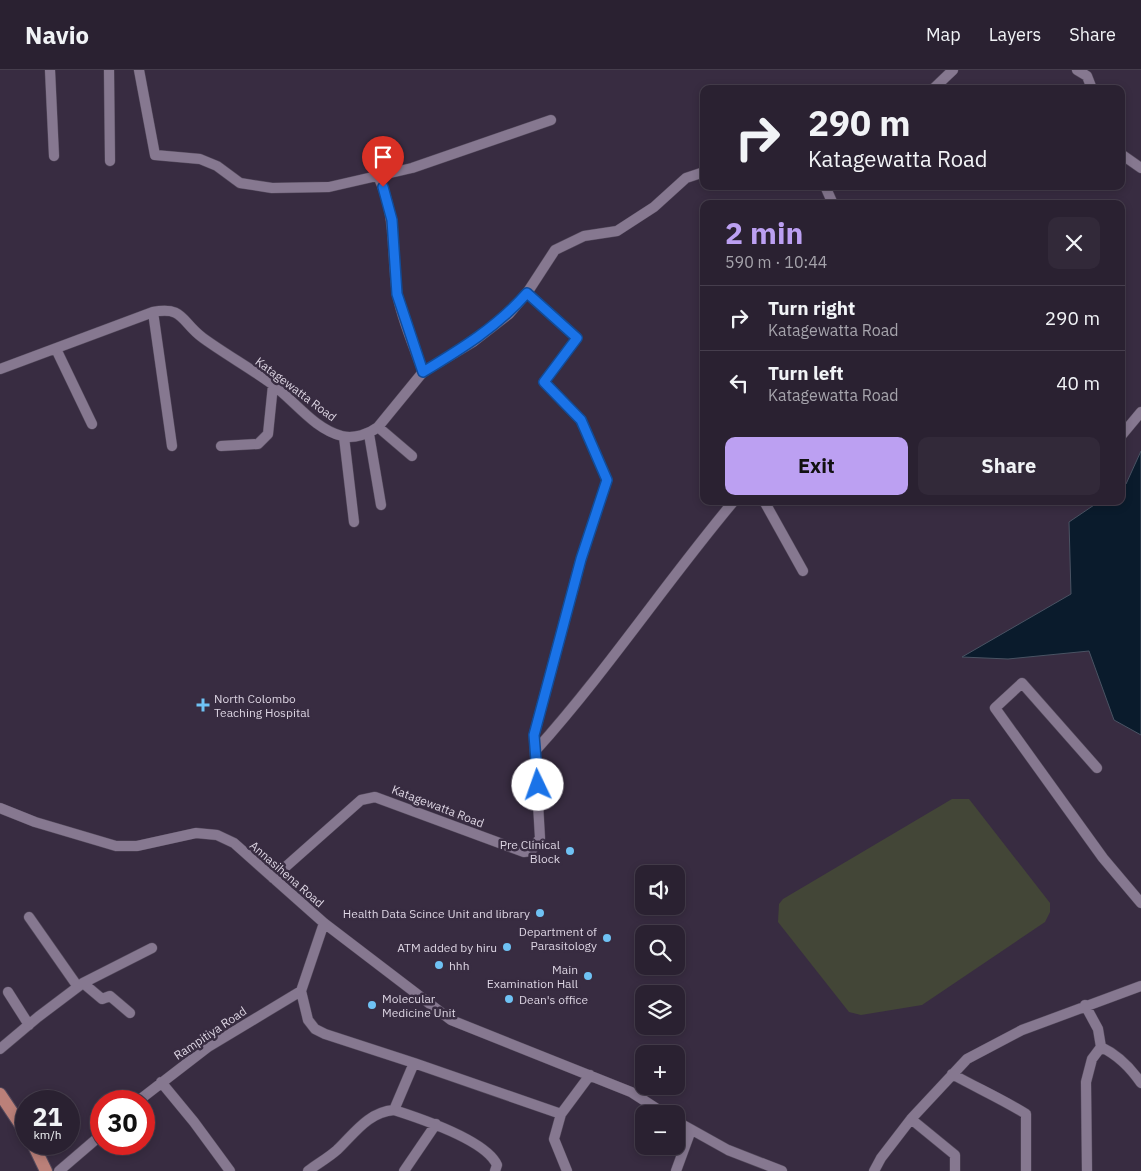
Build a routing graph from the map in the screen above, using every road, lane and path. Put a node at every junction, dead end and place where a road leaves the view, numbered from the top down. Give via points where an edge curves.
1 (50, 70) edge
2 (109, 70) edge
3 (139, 70) edge
4 (953, 70) edge
5 (1077, 70) edge
6 (937, 85) edge
7 (1090, 85) edge
8 (551, 120) dead end
9 (54, 156) dead end
10 (1125, 157) edge
11 (110, 160) dead end
12 (1141, 168) edge
13 (700, 173) edge
14 (378, 176) junction
15 (527, 293) junction
16 (153, 312) junction
17 (56, 349) junction
18 (0, 369) edge
19 (423, 372) junction
20 (273, 385) junction
21 (1141, 412) edge
22 (92, 424) dead end
23 (378, 427) junction
24 (1125, 431) edge
25 (369, 434) junction
26 (344, 437) junction
27 (172, 446) dead end
28 (221, 446) dead end
29 (412, 456) dead end
30 (381, 505) dead end
31 (731, 505) edge
32 (766, 505) edge
33 (354, 522) dead end
34 (803, 571) dead end
35 (536, 750) junction
36 (1097, 768) dead end
37 (0, 808) edge
38 (273, 878) junction
39 (1141, 903) edge
40 (29, 917) dead end
41 (324, 923) junction
42 (152, 948) dead end
43 (81, 985) junction
44 (1141, 986) edge
45 (300, 990) junction
46 (8, 992) dead end
47 (1085, 1005) junction
48 (130, 1013) dead end
49 (29, 1025) junction
50 (1101, 1046) junction
51 (1, 1047) edge
52 (414, 1063) junction
53 (952, 1074) junction
54 (590, 1075) junction
55 (161, 1082) junction
56 (1141, 1083) edge
57 (151, 1090) edge
58 (0, 1094) edge
59 (651, 1105) edge
60 (394, 1110) junction
61 (561, 1114) junction
62 (15, 1116) edge
63 (911, 1118) junction
64 (436, 1124) junction
65 (685, 1126) edge
66 (691, 1130) junction
67 (90, 1143) edge
68 (38, 1155) edge
69 (46, 1171) edge
70 (58, 1171) edge
71 (230, 1171) edge
72 (308, 1171) edge
73 (404, 1171) edge
74 (495, 1171) edge
75 (567, 1171) edge
76 (676, 1171) edge
77 (782, 1171) edge
78 (874, 1171) edge
79 (955, 1171) edge
80 (1026, 1171) edge
81 (1087, 1171) edge

1 - 9 street
2 - 11 street
3 - 14 street via 155,154 200,159 217,166 240,183 272,188 330,187
4 - 6 street
5 - 7 street via 1086,76
8 - 14 street via 412,168
10 - 12 street
13 - 15 street via 686,178 654,207 617,232 584,236 555,250
14 - 19 street via 388,198 392,220 397,294
15 - 19 street via 509,314 473,342
15 - 35 street, Katagewatta Road via 577,338 544,382 581,420 607,480 581,559 534,735
16 - 17 street, Katagewatta Road
16 - 20 street, Katagewatta Road via 168,309 181,316 200,336
16 - 27 street
17 - 18 street, Katagewatta Road
17 - 22 street
19 - 23 street
20 - 26 street, Katagewatta Road via 325,430
20 - 28 street via 268,434 258,444
21 - 24 street
23 - 25 street
23 - 29 street
25 - 26 street, Katagewatta Road
25 - 30 street
26 - 33 street
31 - 35 street via 574,708
32 - 34 street
35 - 38 street, Katagewatta Road via 540,838 532,851 524,852 375,797 360,800
36 - 39 street via 1022,683 995,708 1103,858
37 - 38 street, Annasihena Road via 116,846 137,846 196,833 217,835 234,844
38 - 41 street, Annasihena Road
40 - 43 street
41 - 45 street
41 - 54 street, Annasihena Road via 451,1020
42 - 43 street
43 - 48 street via 102,1000 110,996
43 - 49 street
44 - 47 street
45 - 52 street via 308,1020 315,1029
45 - 55 street, Rampitiya Road via 208,1047
46 - 49 street
47 - 50 street via 1098,1029
47 - 53 street via 1022,1030 967,1059
49 - 51 street
50 - 56 street via 1115,1054
50 - 81 street via 1092,1059 1086,1082
52 - 60 street
52 - 61 street
53 - 63 street
53 - 80 street via 1026,1114
54 - 59 street, Annasihena Road via 631,1092
54 - 61 street
55 - 57 street, Rampitiya Road
55 - 71 street
58 - 62 main road
60 - 64 street
60 - 72 street via 372,1115 335,1152
61 - 75 street via 554,1139
63 - 78 street
63 - 79 street via 955,1155
64 - 73 street
64 - 74 street via 493,1156 497,1165
65 - 66 street
66 - 76 street
66 - 77 street via 728,1150
67 - 70 street
68 - 69 main road

